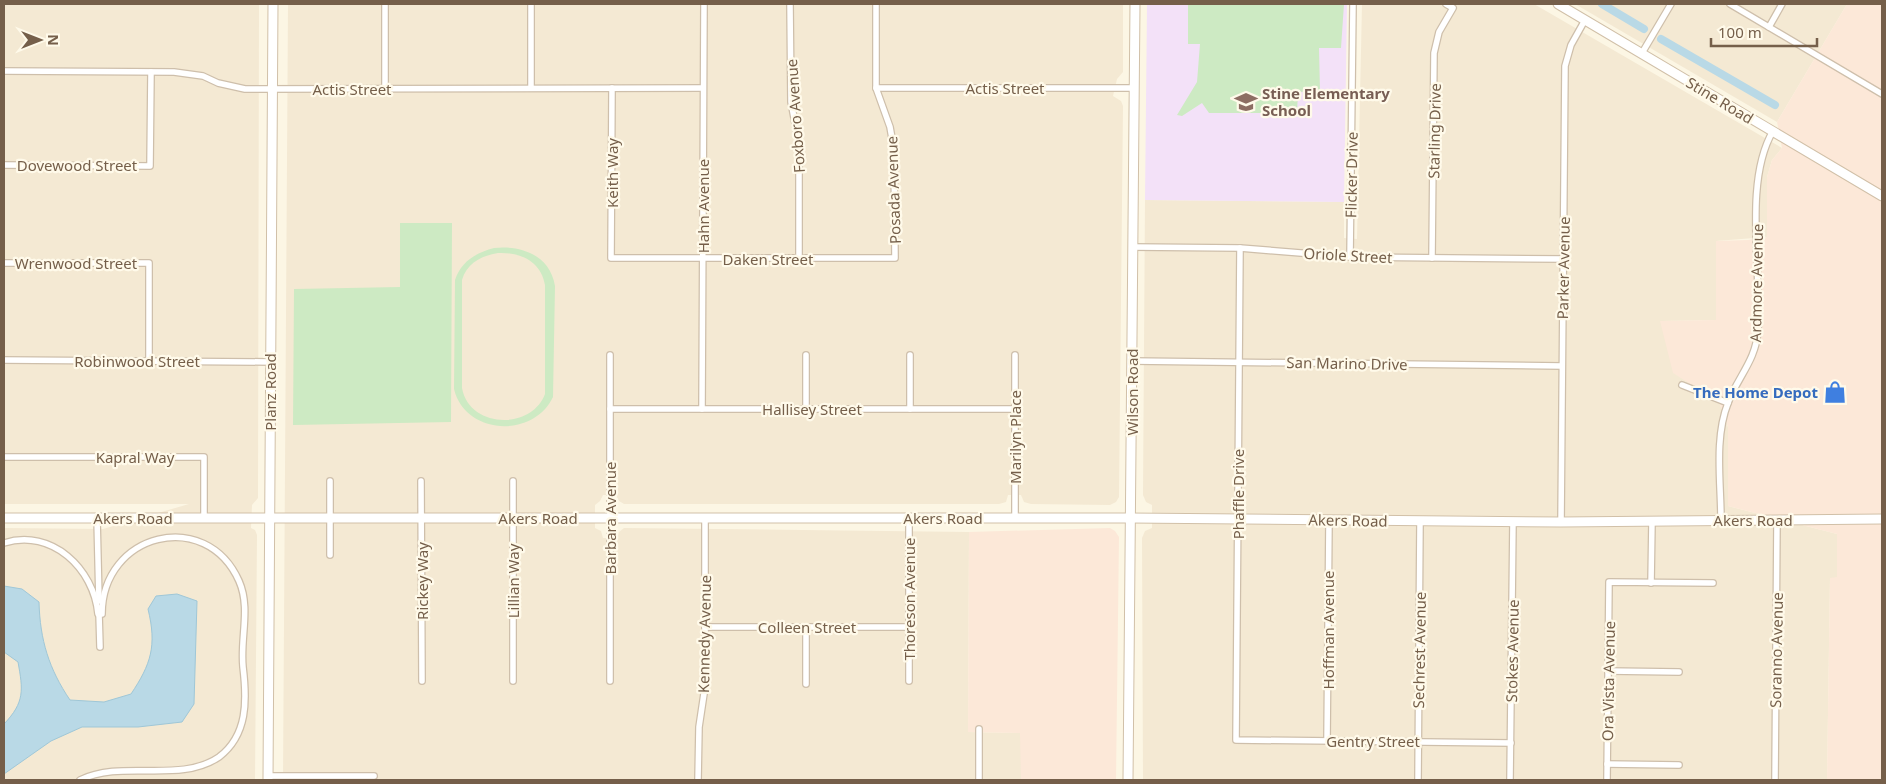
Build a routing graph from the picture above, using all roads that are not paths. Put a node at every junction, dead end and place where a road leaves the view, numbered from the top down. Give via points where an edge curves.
1 (273, 4) edge
2 (386, 4) edge
3 (531, 4) edge
4 (704, 4) edge
5 (790, 4) edge
6 (876, 4) edge
7 (1135, 4) edge
8 (1353, 4) edge
9 (1446, 4) edge
10 (1558, 4) edge
11 (1671, 4) edge
12 (1730, 4) edge
13 (1782, 4) edge
14 (1585, 20) junction
15 (1769, 27) junction
16 (1642, 54) junction
17 (4, 71) edge
18 (151, 72) junction
19 (531, 88) junction
20 (612, 88) junction
21 (703, 88) junction
22 (876, 88) junction
23 (1134, 88) junction
24 (273, 89) junction
25 (385, 89) junction
26 (1882, 94) edge
27 (1773, 131) junction
28 (4, 165) edge
29 (1882, 196) edge
30 (1133, 247) junction
31 (1240, 248) junction
32 (1350, 257) junction
33 (611, 258) joint
34 (799, 258) junction
35 (895, 258) joint
36 (1432, 258) junction
37 (702, 259) junction
38 (1563, 259) junction
39 (4, 263) edge
40 (610, 355) dead end
41 (806, 355) dead end
42 (910, 355) dead end
43 (1015, 355) dead end
44 (4, 360) edge
45 (149, 361) junction
46 (1132, 361) junction
47 (271, 362) junction
48 (1239, 362) junction
49 (1562, 366) junction
50 (1682, 385) dead end
51 (1728, 403) junction
52 (610, 409) junction
53 (702, 409) junction
54 (806, 409) junction
55 (910, 409) junction
56 (1015, 409) junction
57 (4, 457) edge
58 (330, 481) dead end
59 (422, 481) dead end
60 (513, 481) dead end
61 (4, 518) edge
62 (97, 518) junction
63 (204, 518) junction
64 (270, 518) junction
65 (330, 518) junction
66 (422, 518) junction
67 (513, 518) junction
68 (610, 518) junction
69 (705, 518) junction
70 (909, 518) junction
71 (1015, 518) junction
72 (1130, 518) junction
73 (1238, 519) junction
74 (1882, 519) edge
75 (1329, 520) junction
76 (1420, 520) junction
77 (1721, 520) junction
78 (1777, 520) junction
79 (1513, 521) junction
80 (1652, 521) junction
81 (1561, 522) junction
82 (4, 543) edge
83 (330, 555) dead end
84 (1651, 583) junction
85 (1713, 583) dead end
86 (99, 614) junction
87 (705, 627) junction
88 (806, 627) junction
89 (909, 627) junction
90 (100, 646) dead end
91 (1608, 671) junction
92 (1680, 672) dead end
93 (422, 681) dead end
94 (513, 681) dead end
95 (610, 681) dead end
96 (909, 681) dead end
97 (806, 684) dead end
98 (979, 729) dead end
99 (1236, 740) joint
100 (1327, 741) junction
101 (1418, 742) junction
102 (1511, 743) junction
103 (1607, 764) junction
104 (1679, 765) dead end
105 (374, 776) dead end
106 (268, 778) edge
107 (80, 780) edge
108 (698, 780) edge
109 (979, 780) edge
110 (1128, 780) edge
111 (1418, 780) edge
112 (1510, 780) edge
113 (1607, 780) edge
114 (1775, 780) edge

1 - 24 street, Planz Road
2 - 25 street
3 - 19 street
4 - 21 street, Hahn Avenue
5 - 34 street, Foxboro Avenue via 790,95 799,144
6 - 22 street, Posada Avenue
7 - 23 street, Wilson Road
8 - 32 street, Flicker Drive
9 - 36 street, Starling Drive via 1453,8 1439,32 1434,53
10 - 14 street, Stine Road
11 - 16 street
12 - 15 street
13 - 15 street
14 - 16 street, Stine Road
14 - 38 street, Parker Avenue via 1570,45 1565,66
15 - 26 street
16 - 27 street, Stine Road
17 - 18 street, Actis Street
18 - 24 street, Actis Street via 188,73 232,87
18 - 28 street, Dovewood Street via 150,166
19 - 20 street, Actis Street
19 - 25 street, Actis Street
20 - 21 street, Actis Street
20 - 33 street, Keith Way
21 - 37 street, Hahn Avenue
22 - 23 street, Actis Street
22 - 35 street, Posada Avenue via 890,127 894,150
23 - 30 street, Wilson Road
24 - 25 street, Actis Street
24 - 47 street, Planz Road
27 - 29 street, Stine Road
27 - 51 street, Ardmore Avenue via 1763,151 1757,179 1757,343 1747,370
30 - 31 street, Oriole Street
30 - 46 street, Wilson Road
31 - 32 street, Oriole Street
31 - 48 street, Phaffle Drive
32 - 36 street, Oriole Street
33 - 37 street, Daken Street
34 - 35 street, Daken Street
34 - 37 street, Daken Street
36 - 38 street, Oriole Street
37 - 53 street, Hahn Avenue
38 - 49 street, Parker Avenue
39 - 45 street, Wrenwood Street via 149,264
40 - 52 street, Barbara Avenue
41 - 54 street
42 - 55 street
43 - 56 street, Marilyn Place
44 - 45 street, Robinwood Street
45 - 47 street, Robinwood Street
46 - 48 street, San Marino Drive
46 - 72 street, Wilson Road
47 - 64 street, Planz Road
48 - 49 street, San Marino Drive
48 - 73 street, Phaffle Drive
49 - 81 street, Parker Avenue
50 - 51 street
51 - 77 street, Ardmore Avenue via 1721,434
52 - 53 street, Hallisey Street
52 - 68 street, Barbara Avenue
53 - 54 street, Hallisey Street
54 - 55 street, Hallisey Street
55 - 56 street, Hallisey Street
56 - 71 street, Marilyn Place
57 - 63 street, Kapral Way via 204,457
58 - 65 street
59 - 66 street, Rickey Way
60 - 67 street, Lillian Way
61 - 62 street, Akers Road
62 - 63 street, Akers Road
62 - 86 street
63 - 64 street, Akers Road
64 - 65 street, Akers Road
64 - 106 street, Planz Road
65 - 66 street, Akers Road
65 - 83 street
66 - 67 street, Akers Road
66 - 93 street, Rickey Way
67 - 68 street, Akers Road
67 - 94 street, Lillian Way
68 - 69 street, Akers Road
68 - 95 street, Barbara Avenue
69 - 70 street, Akers Road
69 - 87 street, Kennedy Avenue
70 - 71 street, Akers Road
70 - 89 street, Thoreson Avenue
71 - 72 street, Akers Road
72 - 73 street, Akers Road
72 - 110 street, Wilson Road
73 - 75 street, Akers Road
73 - 99 street, Phaffle Drive
74 - 78 street, Akers Road
75 - 76 street, Akers Road
75 - 100 street, Hoffman Avenue
76 - 79 street, Akers Road
76 - 101 street, Sechrest Avenue
77 - 78 street, Akers Road
77 - 80 street, Akers Road
78 - 114 street, Soranno Avenue
79 - 81 street, Akers Road
79 - 102 street, Stokes Avenue
80 - 81 street, Akers Road
80 - 84 street
82 - 86 street via 35,542 66,554 89,581
84 - 85 street
84 - 91 street, Ora Vista Avenue via 1609,582
86 - 90 street
86 - 107 street via 102,614 108,578 123,558 136,548 151,541 176,537 209,547 230,567 242,592 245,710 232,745 201,768 178,772 103,773
87 - 88 street, Colleen Street
87 - 108 street, Kennedy Avenue via 705,687 699,727
88 - 89 street, Colleen Street
88 - 97 street
89 - 96 street, Thoreson Avenue
91 - 92 street
91 - 103 street, Ora Vista Avenue
98 - 109 street
99 - 100 street, Gentry Street
100 - 101 street, Gentry Street
101 - 102 street, Gentry Street
101 - 111 street, Sechrest Avenue
102 - 112 street, Stokes Avenue
103 - 104 street
103 - 113 street, Ora Vista Avenue
105 - 106 street

